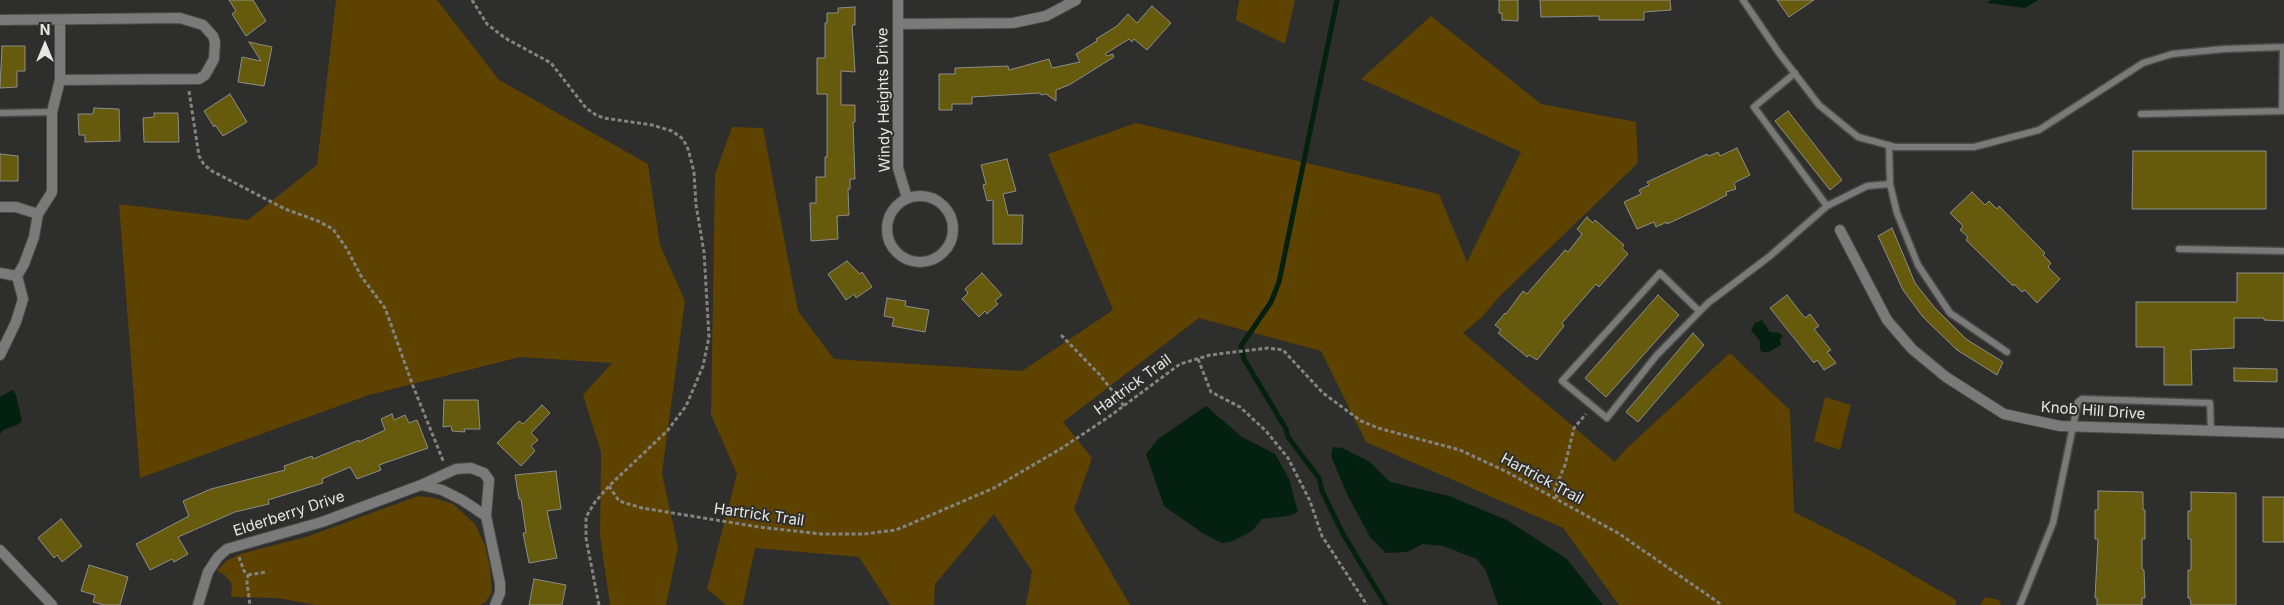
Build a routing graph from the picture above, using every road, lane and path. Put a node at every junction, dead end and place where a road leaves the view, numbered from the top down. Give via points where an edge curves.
1 (472, 0) edge
2 (898, 0) edge
3 (1076, 0) edge
4 (1743, 0) edge
5 (0, 20) edge
6 (60, 20) junction
7 (898, 24) junction
8 (2284, 47) edge
9 (1795, 73) junction
10 (60, 80) junction
11 (187, 81) junction
12 (2283, 111) edge
13 (52, 112) junction
14 (0, 113) edge
15 (2141, 114) dead end
16 (1889, 146) junction
17 (1890, 184) junction
18 (907, 198) junction
19 (1827, 206) junction
20 (0, 207) edge
21 (38, 214) junction
22 (1840, 230) dead end
23 (2179, 249) dead end
24 (2284, 251) edge
25 (0, 273) edge
26 (17, 276) junction
27 (1699, 311) junction
28 (1061, 335) dead end
29 (2007, 352) dead end
30 (0, 355) edge
31 (1198, 359) junction
32 (1124, 406) junction
33 (1592, 406) junction
34 (2073, 427) junction
35 (2211, 432) junction
36 (2284, 432) edge
37 (449, 472) junction
38 (421, 485) junction
39 (609, 486) junction
40 (1557, 498) junction
41 (486, 516) junction
42 (236, 547) junction
43 (0, 550) edge
44 (266, 572) dead end
45 (248, 575) junction
46 (52, 605) edge
47 (198, 605) edge
48 (250, 605) edge
49 (495, 605) edge
50 (599, 605) edge
51 (1367, 605) edge
52 (1722, 605) edge
53 (2020, 605) edge

1 - 39 path via 487,24 505,38 551,63 586,108 604,118 672,131 683,139 688,149 704,252 709,338 703,366 686,406 668,430
2 - 7 street, Windy Heights Drive
3 - 7 street via 1046,16 1013,23
4 - 9 lane
5 - 6 street
6 - 10 street
6 - 11 street via 180,18 198,22 213,36 214,60 205,75
7 - 18 street, Windy Heights Drive via 898,168
8 - 12 lane
8 - 16 lane via 2172,54 2143,63 2038,130 1974,147
9 - 16 lane via 1819,105 1858,137
9 - 19 lane via 1754,107
10 - 11 street
10 - 13 street
11 - 37 path via 199,156 203,163 210,170 285,209 333,229 347,249 361,276 385,308
12 - 15 lane
13 - 14 lane
13 - 21 street via 52,192
16 - 17 lane
17 - 19 lane via 1867,186
17 - 29 lane via 1896,213 1918,265 1950,313
18 - 18 street via 893,209 889,217 890,242 894,250 908,260 934,260 952,242 954,224 951,216 933,198
19 - 27 lane via 1770,256
20 - 21 street via 16,207
21 - 26 street via 34,237
22 - 34 street, Knob Hill Drive via 1887,320 1912,349 1946,377 2004,414
23 - 24 lane
25 - 26 street
26 - 30 street via 23,300
27 - 33 lane via 1656,356 1607,418
27 - 33 lane via 1660,274 1562,381
28 - 32 path via 1100,375
31 - 32 path, Hartrick Trail via 1180,364
31 - 40 path, Hartrick Trail via 1268,348 1283,350 1323,393 1361,421 1460,450
31 - 51 path via 1211,392 1240,407 1288,458 1310,501 1322,536
32 - 39 path, Hartrick Trail via 994,488 896,530 821,534 750,526 642,508 619,501
33 - 40 path via 1574,428 1565,466 1555,488
34 - 35 street, Knob Hill Drive
34 - 35 lane via 2078,402 2082,399 2210,402
34 - 53 lane via 2053,523
35 - 36 street, Knob Hill Drive
37 - 38 street, Elderberry Drive
37 - 41 street, Elderberry Drive via 471,468 484,473 489,480
38 - 41 street via 442,490
38 - 42 street, Elderberry Drive via 322,522
39 - 50 path via 586,518 586,538
40 - 52 path, Hartrick Trail via 1618,533
41 - 49 street, Elderberry Drive via 500,582
42 - 45 path
42 - 47 street, Elderberry Drive via 227,549 218,557 208,572
43 - 46 street
44 - 45 path
45 - 48 path

